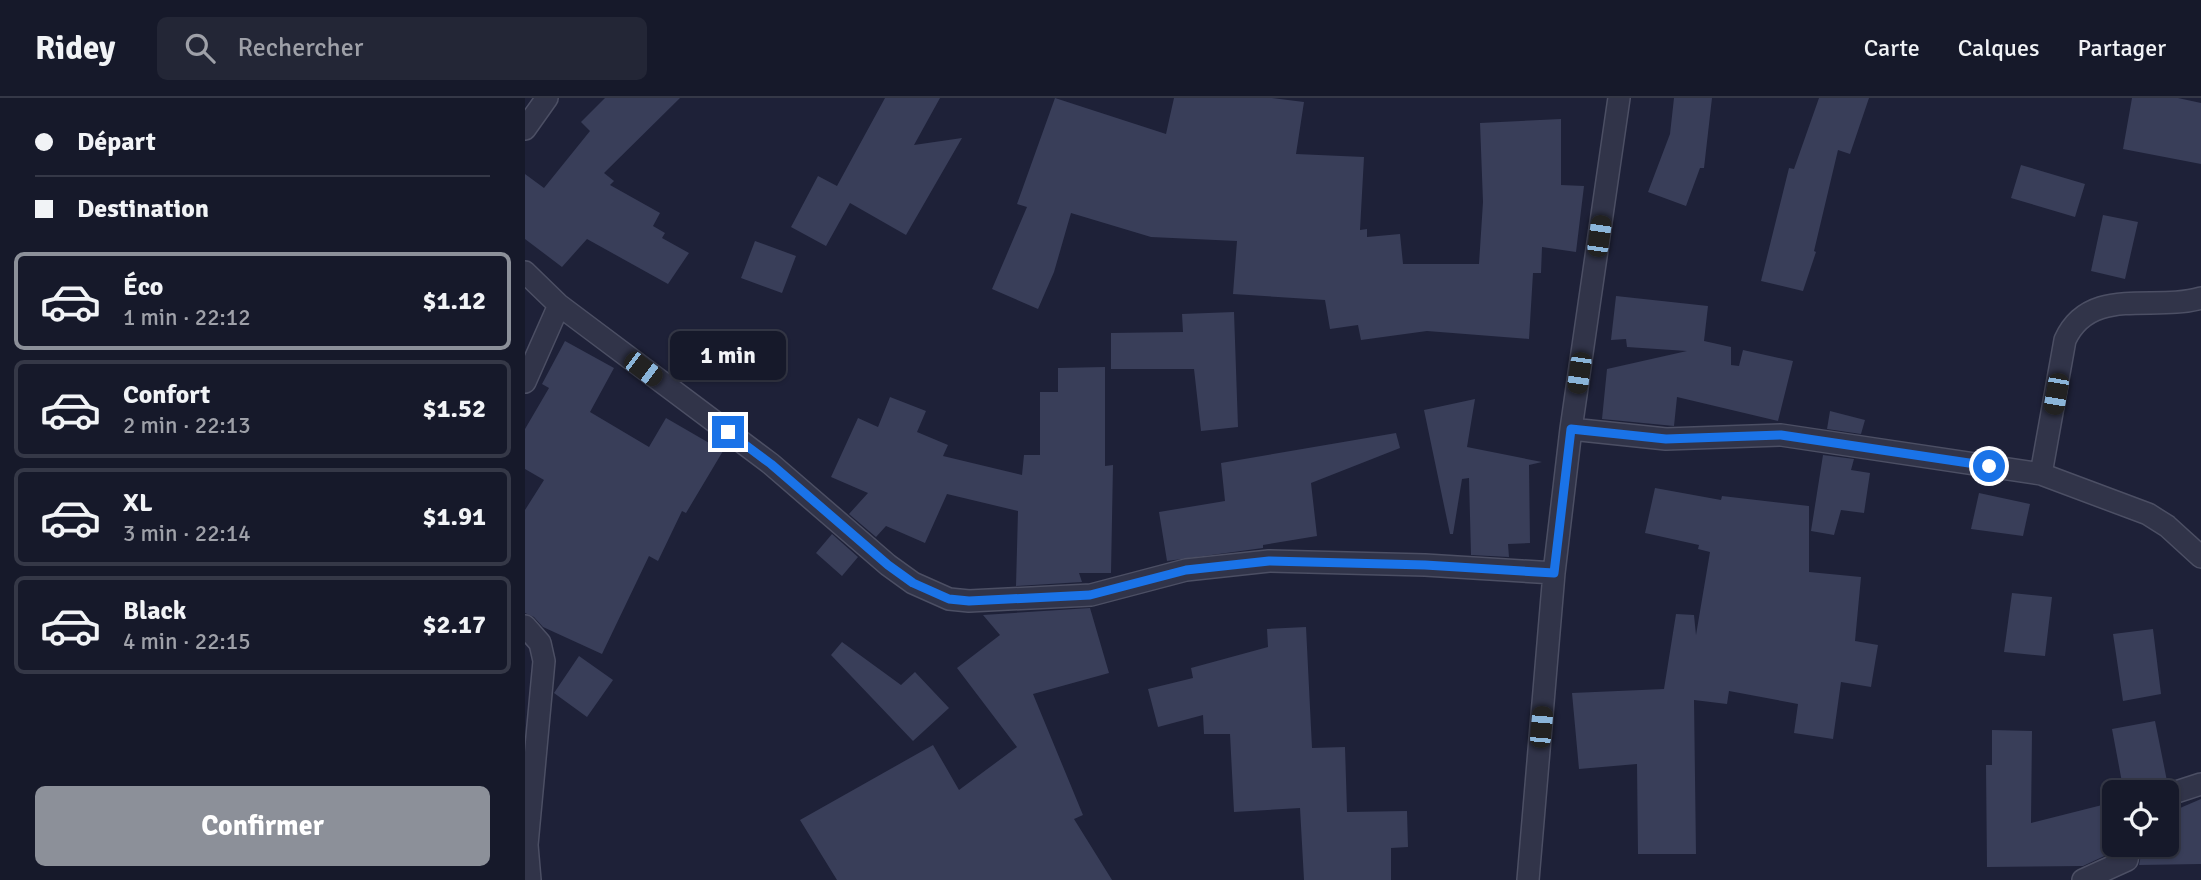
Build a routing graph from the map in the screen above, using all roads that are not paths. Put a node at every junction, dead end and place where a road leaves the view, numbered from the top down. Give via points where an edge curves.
1 (547, 98) edge
2 (1619, 98) edge
3 (525, 129) edge
4 (525, 272) edge
5 (2201, 298) edge
6 (558, 305) junction
7 (525, 382) edge
8 (1571, 429) junction
9 (2041, 474) junction
10 (2201, 557) edge
11 (1554, 573) junction
12 (525, 626) edge
13 (2201, 784) edge
14 (2179, 791) edge
15 (2128, 857) edge
16 (530, 880) edge
17 (1528, 880) edge
18 (2083, 880) edge

1 - 3 street
2 - 8 street
4 - 6 street
5 - 9 street via 2097,308 2073,323
6 - 7 street
6 - 11 street via 771,464 888,565 913,583 949,599 1090,595 1186,570 1269,561
8 - 9 street via 1666,439 1781,435
8 - 11 street
9 - 10 street via 2148,514
11 - 17 street
12 - 16 street via 540,643 544,661 527,845
13 - 14 street
15 - 18 street via 2120,865

